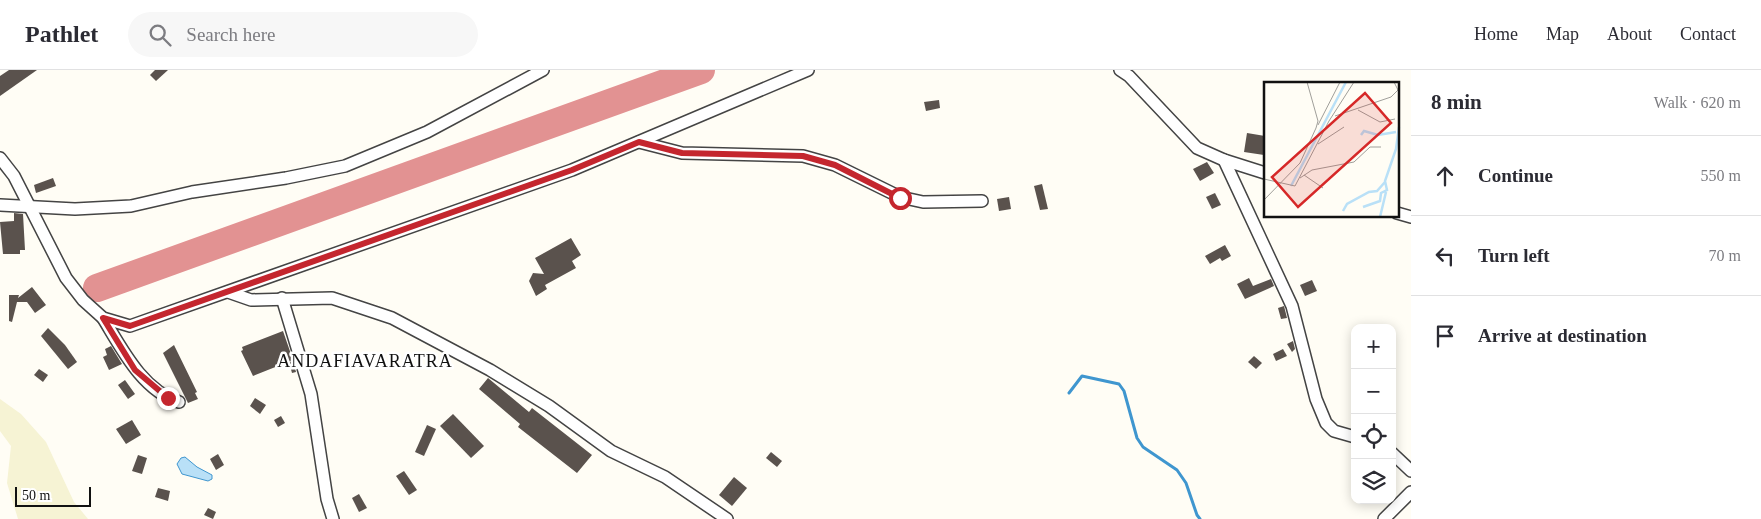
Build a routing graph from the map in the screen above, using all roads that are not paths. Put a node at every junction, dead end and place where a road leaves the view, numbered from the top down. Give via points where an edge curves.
1 (543, 70) edge
2 (808, 70) edge
3 (1120, 70) edge
4 (639, 142) junction
5 (0, 158) edge
6 (1224, 160) junction
7 (1264, 172) edge
8 (982, 201) dead end
9 (28, 205) junction
10 (0, 206) edge
11 (1398, 213) edge
12 (1411, 217) edge
13 (228, 292) junction
14 (282, 298) junction
15 (103, 318) junction
16 (179, 402) dead end
17 (1351, 436) edge
18 (1396, 457) edge
19 (1411, 471) edge
20 (1411, 492) edge
21 (333, 519) edge
22 (727, 519) edge
23 (1384, 519) edge

1 - 9 street via 427,132 346,166 192,192 131,206 75,209
2 - 4 street
3 - 6 street via 1198,148
4 - 8 street via 682,153 803,156 835,165 900,198 923,202
4 - 13 street via 572,170
5 - 9 street via 14,176
6 - 7 street
6 - 17 street via 1292,306 1316,399 1326,423 1334,430
9 - 10 street
9 - 15 street via 66,278
11 - 12 street
13 - 14 street via 251,300
13 - 15 street via 130,326
14 - 21 street via 311,394 327,500
14 - 22 street via 332,298 392,318 490,370 549,406 611,451 665,477
15 - 16 street via 135,370 168,398
18 - 19 street
20 - 23 street

